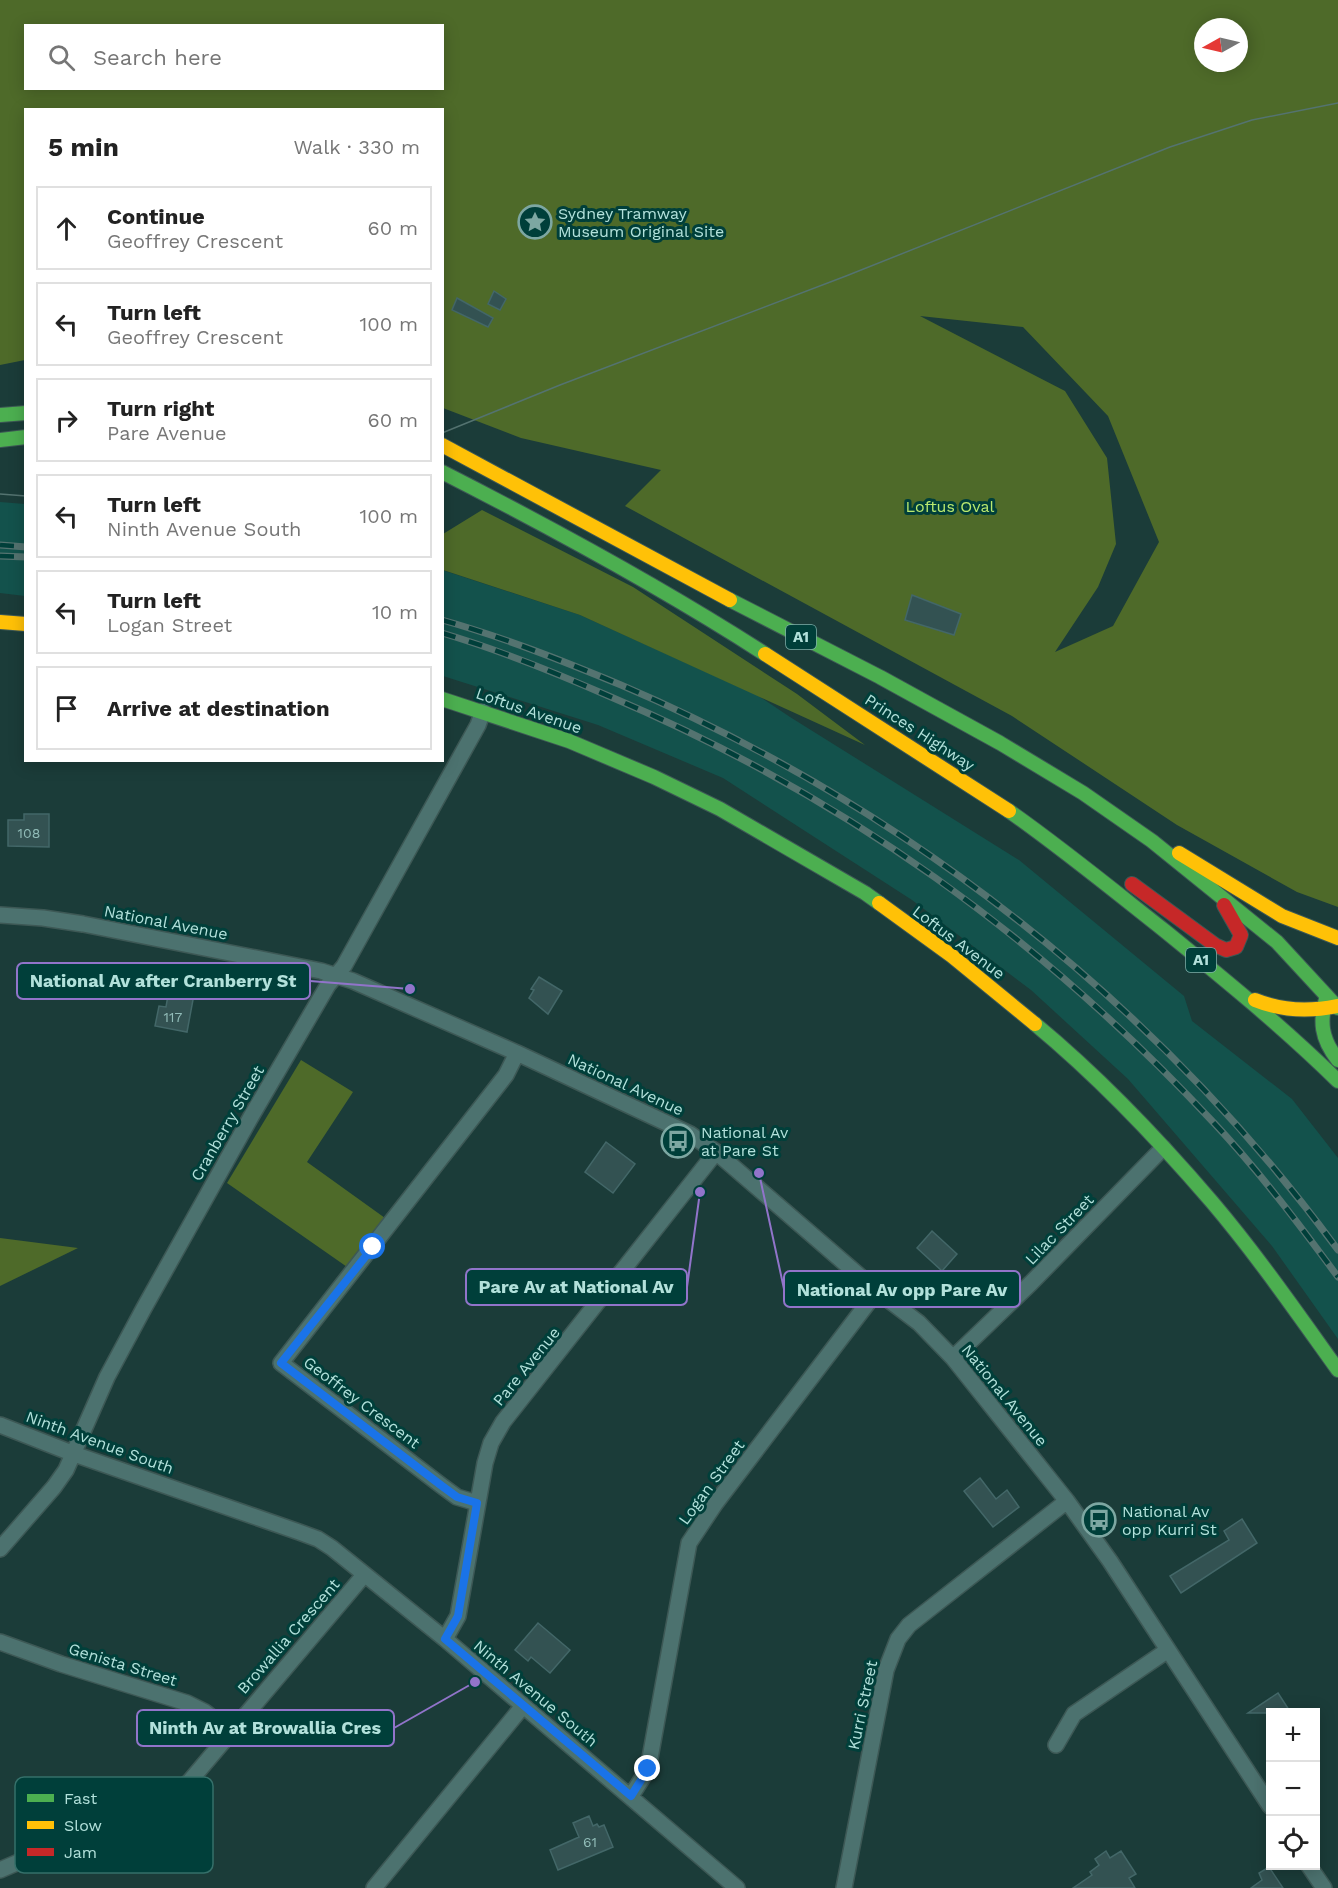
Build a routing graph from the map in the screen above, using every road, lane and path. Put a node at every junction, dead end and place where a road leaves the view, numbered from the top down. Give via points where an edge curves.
1 (24, 413) edge
2 (0, 415) edge
3 (24, 437) edge
4 (0, 440) edge
5 (444, 447) edge
6 (444, 473) edge
7 (0, 622) edge
8 (24, 624) edge
9 (444, 700) edge
10 (483, 711) junction
11 (1152, 841) junction
12 (1059, 846) junction
13 (1214, 890) junction
14 (0, 915) edge
15 (1338, 938) edge
16 (337, 976) junction
17 (1338, 985) edge
18 (1236, 988) junction
19 (1333, 1005) edge
20 (517, 1053) junction
21 (1338, 1060) edge
22 (1338, 1081) edge
23 (1163, 1148) junction
24 (716, 1152) junction
25 (877, 1291) junction
26 (953, 1358) junction
27 (1338, 1370) edge
28 (0, 1425) edge
29 (74, 1454) junction
30 (1067, 1501) junction
31 (477, 1503) junction
32 (0, 1549) edge
33 (364, 1575) junction
34 (445, 1639) junction
35 (0, 1642) edge
36 (1168, 1650) junction
37 (523, 1706) junction
38 (230, 1732) junction
39 (1056, 1745) dead end
40 (193, 1777) edge
41 (631, 1796) junction
42 (1266, 1800) edge
43 (15, 1864) edge
44 (0, 1870) edge
45 (1312, 1870) edge
46 (374, 1888) edge
47 (737, 1888) edge
48 (844, 1888) edge
49 (1324, 1888) edge

1 - 2 main road
3 - 4 main road
5 - 11 main road, Princes Highway / A1 via 1000,743
6 - 12 main road, Princes Highway / A1 via 611,561 717,623 882,727
7 - 8 main road
9 - 10 main road, Loftus Avenue
10 - 16 street, Cranberry Street
10 - 23 main road, Loftus Avenue via 654,777 720,809 865,893 1020,1011 1104,1087
11 - 13 main road, Princes Highway / A1
11 - 15 main road via 1211,870 1274,912
12 - 13 main road via 1125,880 1215,945 1230,950 1238,944 1240,931
12 - 18 main road, Princes Highway / A1
13 - 19 main road, Princes Highway / A1 via 1277,942
14 - 16 street, National Avenue via 83,924
16 - 20 street, National Avenue
16 - 29 street, Cranberry Street via 252,1115 149,1298 107,1377
17 - 19 main road
18 - 19 main road via 1277,1007 1305,1011
18 - 22 main road, Princes Highway / A1
19 - 21 main road via 1322,1035
20 - 24 street, National Avenue via 690,1134
20 - 31 street, Geoffrey Crescent via 506,1075 281,1363 457,1497
23 - 26 street, Lilac Street
23 - 27 main road, Loftus Avenue via 1245,1243
24 - 25 street, National Avenue
24 - 31 street, Pare Avenue via 503,1422 491,1443
25 - 26 street, National Avenue via 919,1323
25 - 41 street, Logan Street via 689,1543 648,1769
26 - 30 street, National Avenue
28 - 29 street, Ninth Avenue South
29 - 32 street, Cranberry Street via 54,1487
29 - 33 street, Ninth Avenue South via 318,1539
30 - 36 street, National Avenue
30 - 48 street, Kurri Street via 909,1625 898,1639 886,1670
31 - 34 street, Pare Avenue via 458,1616
33 - 34 street, Ninth Avenue South
33 - 38 street, Browallia Crescent
34 - 37 street, Ninth Avenue South
35 - 38 street, Genista Street via 187,1703
36 - 39 street via 1074,1714
36 - 42 street, National Avenue
37 - 41 street, Ninth Avenue South
37 - 46 street
38 - 40 street, Browallia Crescent
41 - 47 street, Ninth Avenue South
43 - 44 street, Browallia Crescent
45 - 49 street

